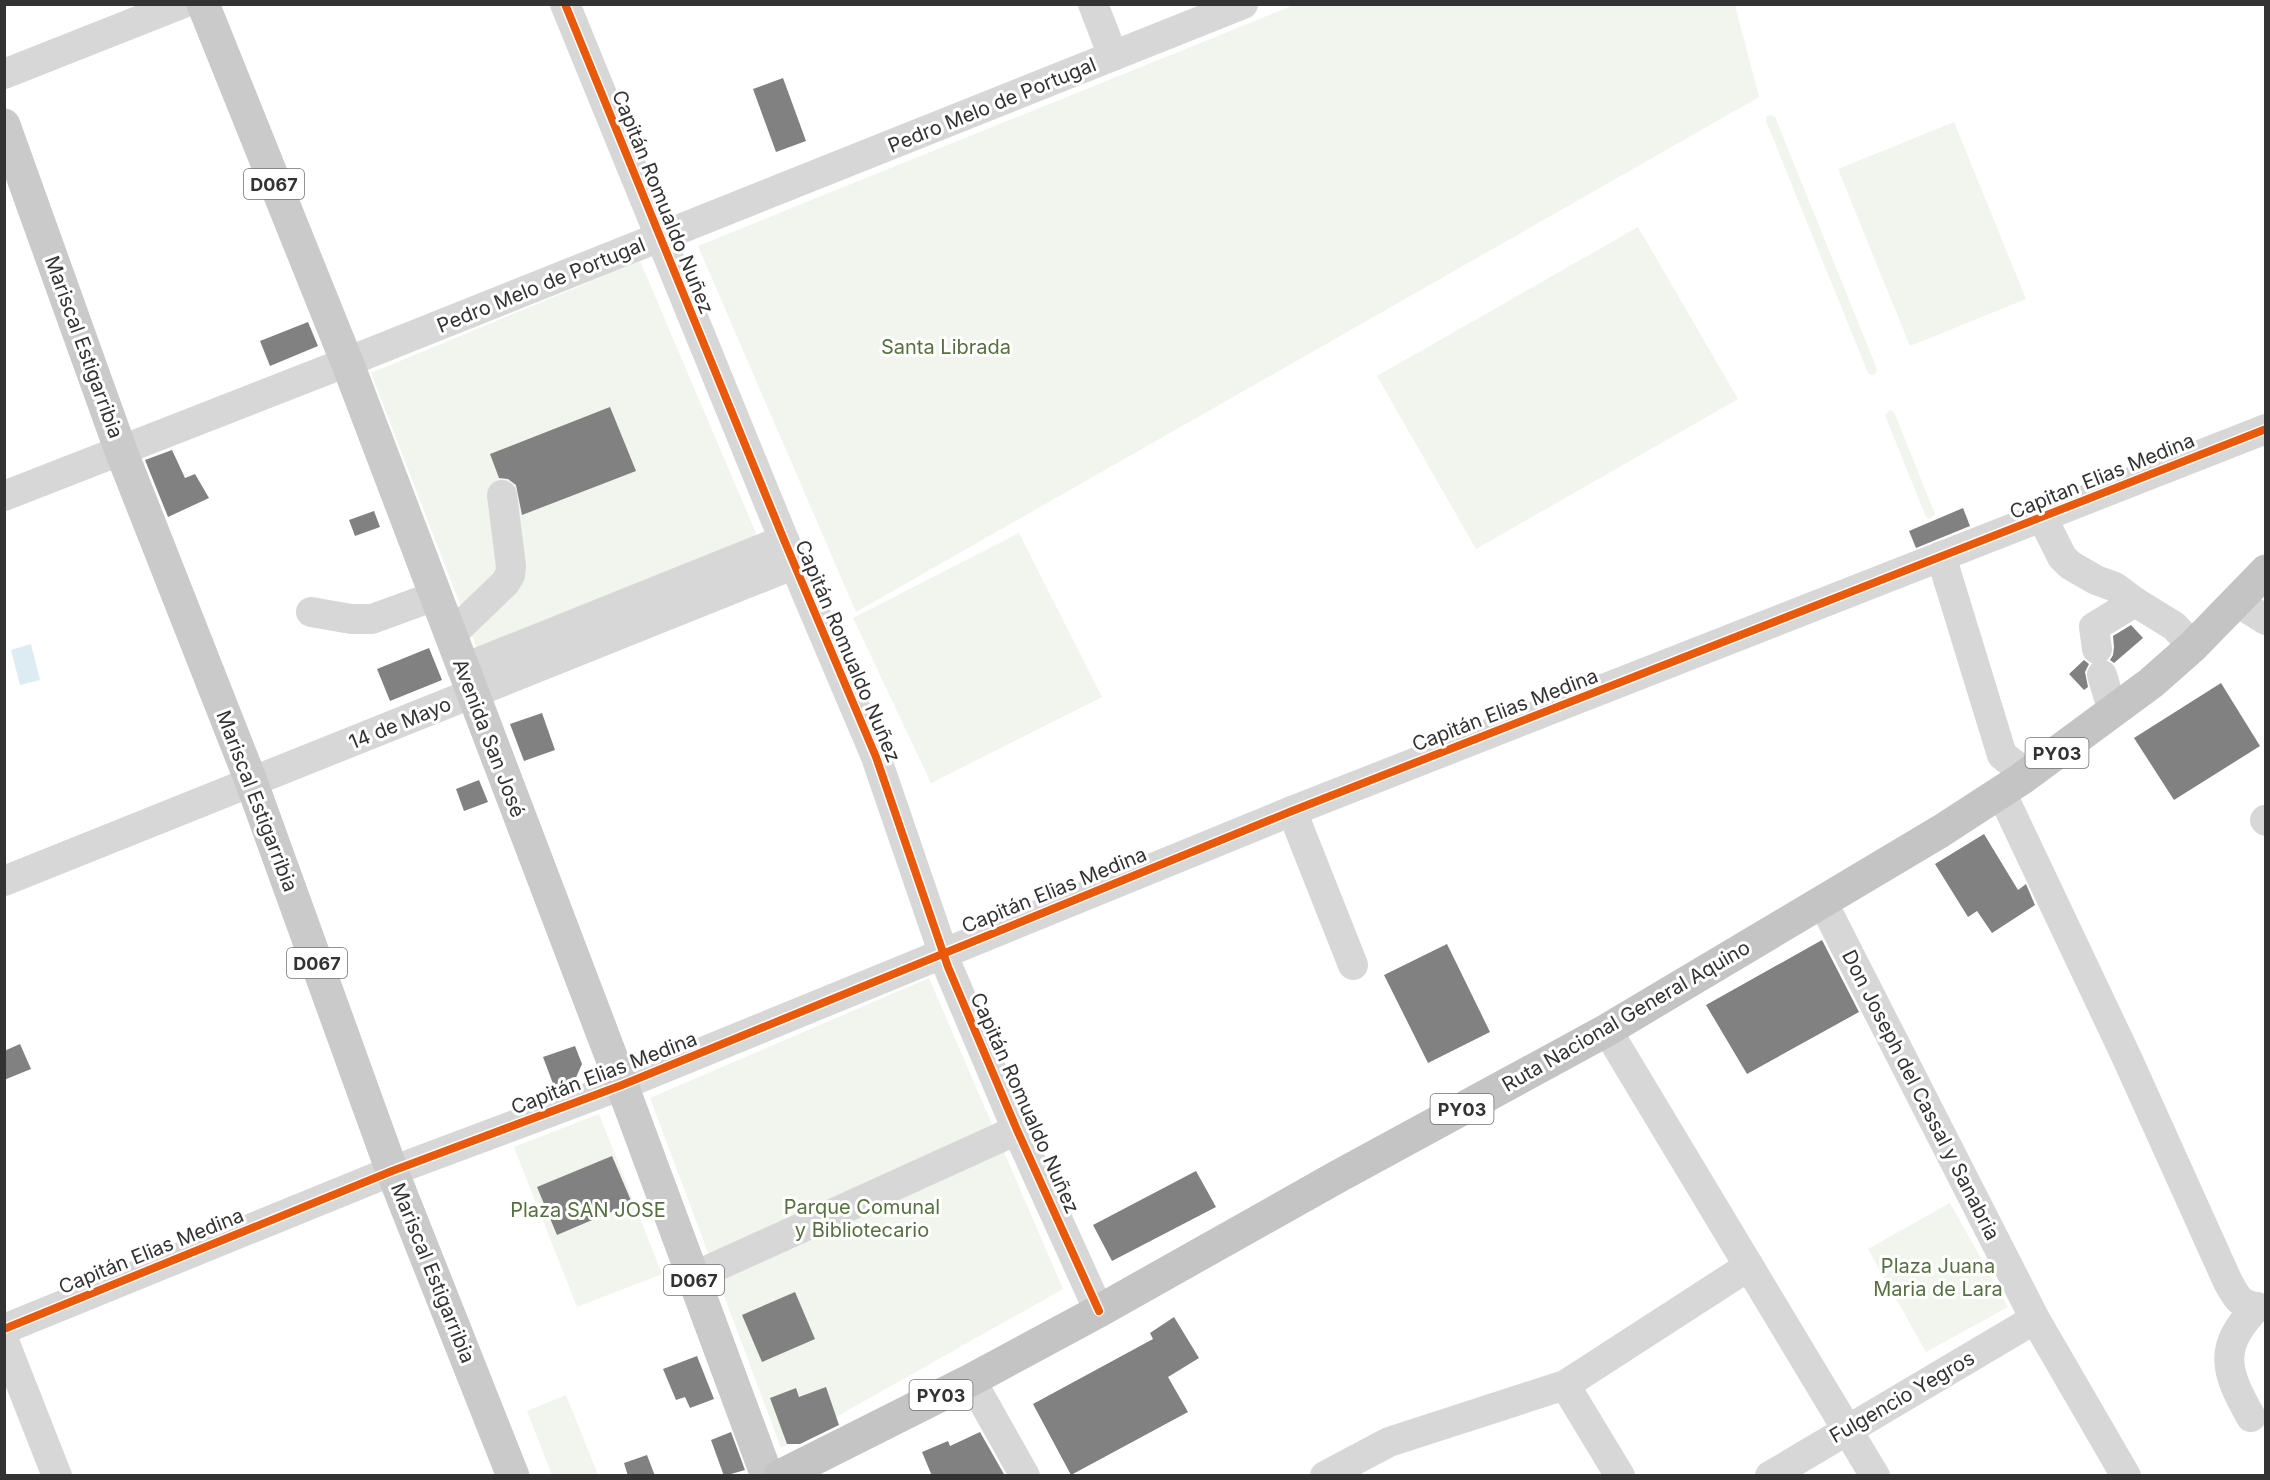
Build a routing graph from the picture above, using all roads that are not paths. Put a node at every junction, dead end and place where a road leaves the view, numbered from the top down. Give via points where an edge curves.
1 (181, 4) edge
2 (202, 4) edge
3 (565, 4) edge
4 (1093, 4) edge
5 (1243, 4) edge
6 (1113, 56) junction
7 (4, 74) edge
8 (4, 125) edge
9 (660, 237) junction
10 (346, 362) junction
11 (2265, 429) edge
12 (121, 451) junction
13 (502, 495) dead end
14 (4, 496) edge
15 (2042, 517) junction
16 (789, 552) junction
17 (1950, 553) junction
18 (2265, 572) edge
19 (435, 596) junction
20 (2135, 602) junction
21 (2237, 602) junction
22 (311, 612) dead end
23 (2265, 620) edge
24 (450, 636) junction
25 (2193, 646) junction
26 (467, 682) junction
27 (2113, 712) junction
28 (2014, 770) junction
29 (251, 782) junction
30 (1292, 811) junction
31 (4, 881) edge
32 (1823, 903) junction
33 (943, 953) junction
34 (1353, 965) dead end
35 (1607, 1030) junction
36 (622, 1085) junction
37 (1017, 1130) junction
38 (392, 1171) junction
39 (1749, 1266) junction
40 (693, 1277) junction
41 (2261, 1306) edge
42 (1099, 1311) junction
43 (2035, 1319) junction
44 (4, 1329) edge
45 (4, 1341) edge
46 (971, 1380) junction
47 (1565, 1385) junction
48 (2251, 1417) dead end
49 (1847, 1430) junction
50 (57, 1476) edge
51 (513, 1476) edge
52 (767, 1476) edge
53 (780, 1476) edge
54 (1025, 1476) edge
55 (1325, 1476) edge
56 (1620, 1476) edge
57 (1770, 1476) edge
58 (1875, 1476) edge
59 (2126, 1476) edge

1 - 7 street
2 - 10 main road, Avenida San José / D067
3 - 9 street, Capitán Romualdo Nuñez
4 - 6 street
5 - 6 street, Pedro Melo de Portugal
6 - 9 street, Pedro Melo de Portugal
8 - 12 main road, Mariscal Estigarribia / D067
9 - 10 street, Pedro Melo de Portugal
9 - 16 street, Capitán Romualdo Nuñez
10 - 12 street, Pedro Melo de Portugal
10 - 19 main road, Avenida San José / D067
11 - 15 street, Capitan Elias Medina
12 - 14 street, Pedro Melo de Portugal
12 - 29 main road, Mariscal Estigarribia / D067
13 - 24 street via 510,576
15 - 17 street, Capitan Elias Medina
15 - 20 street via 2070,565 2115,586
16 - 26 street, 14 de Mayo
16 - 33 street, Capitán Romualdo Nuñez via 876,757
17 - 28 street via 2002,755
17 - 30 street, Capitán Elias Medina
18 - 21 highway, Ruta Nacional General Aquino / PY03
19 - 22 street via 372,619
19 - 24 main road, Avenida San José / D067
20 - 25 street via 2174,626
20 - 27 street via 2094,627
21 - 23 street
21 - 25 highway, Ruta Nacional General Aquino / PY03
24 - 26 main road, Avenida San José / D067
25 - 27 highway, Ruta Nacional General Aquino / PY03
26 - 29 street, 14 de Mayo
26 - 36 main road, Avenida San José / D067
27 - 28 highway, Ruta Nacional General Aquino / PY03
28 - 32 highway, Ruta Nacional General Aquino / PY03
28 - 41 street via 2127,1058 2225,1276 2240,1301 2247,1306
29 - 31 street, 14 de Mayo
29 - 38 main road, Mariscal Estigarribia / D067
30 - 33 street, Capitán Elias Medina
30 - 34 street
32 - 35 highway, Ruta Nacional General Aquino / PY03
32 - 43 street, Don Joseph del Cassal y Sanabria
33 - 36 street, Capitán Elias Medina
33 - 37 street, Capitán Romualdo Nuñez
35 - 39 street
35 - 42 highway, Ruta Nacional General Aquino / PY03
36 - 38 street, Capitán Elias Medina
36 - 40 main road, Avenida San José / D067
37 - 40 street
37 - 42 street, Capitán Romualdo Nuñez
38 - 44 street, Capitán Elias Medina
38 - 51 main road, Mariscal Estigarribia / D067
39 - 47 street
39 - 49 street
40 - 52 main road, Avenida San José / D067
41 - 48 street via 2234,1335 2229,1356 2235,1388
42 - 46 highway, Ruta Nacional General Aquino / PY03
43 - 49 street, Fulgencio Yegros
43 - 59 street, Don Joseph del Cassal y Sanabria
45 - 50 street
46 - 53 highway, Ruta Nacional General Aquino / PY03
46 - 54 street
47 - 55 street via 1389,1442
47 - 56 street
49 - 57 street, Fulgencio Yegros
49 - 58 street

